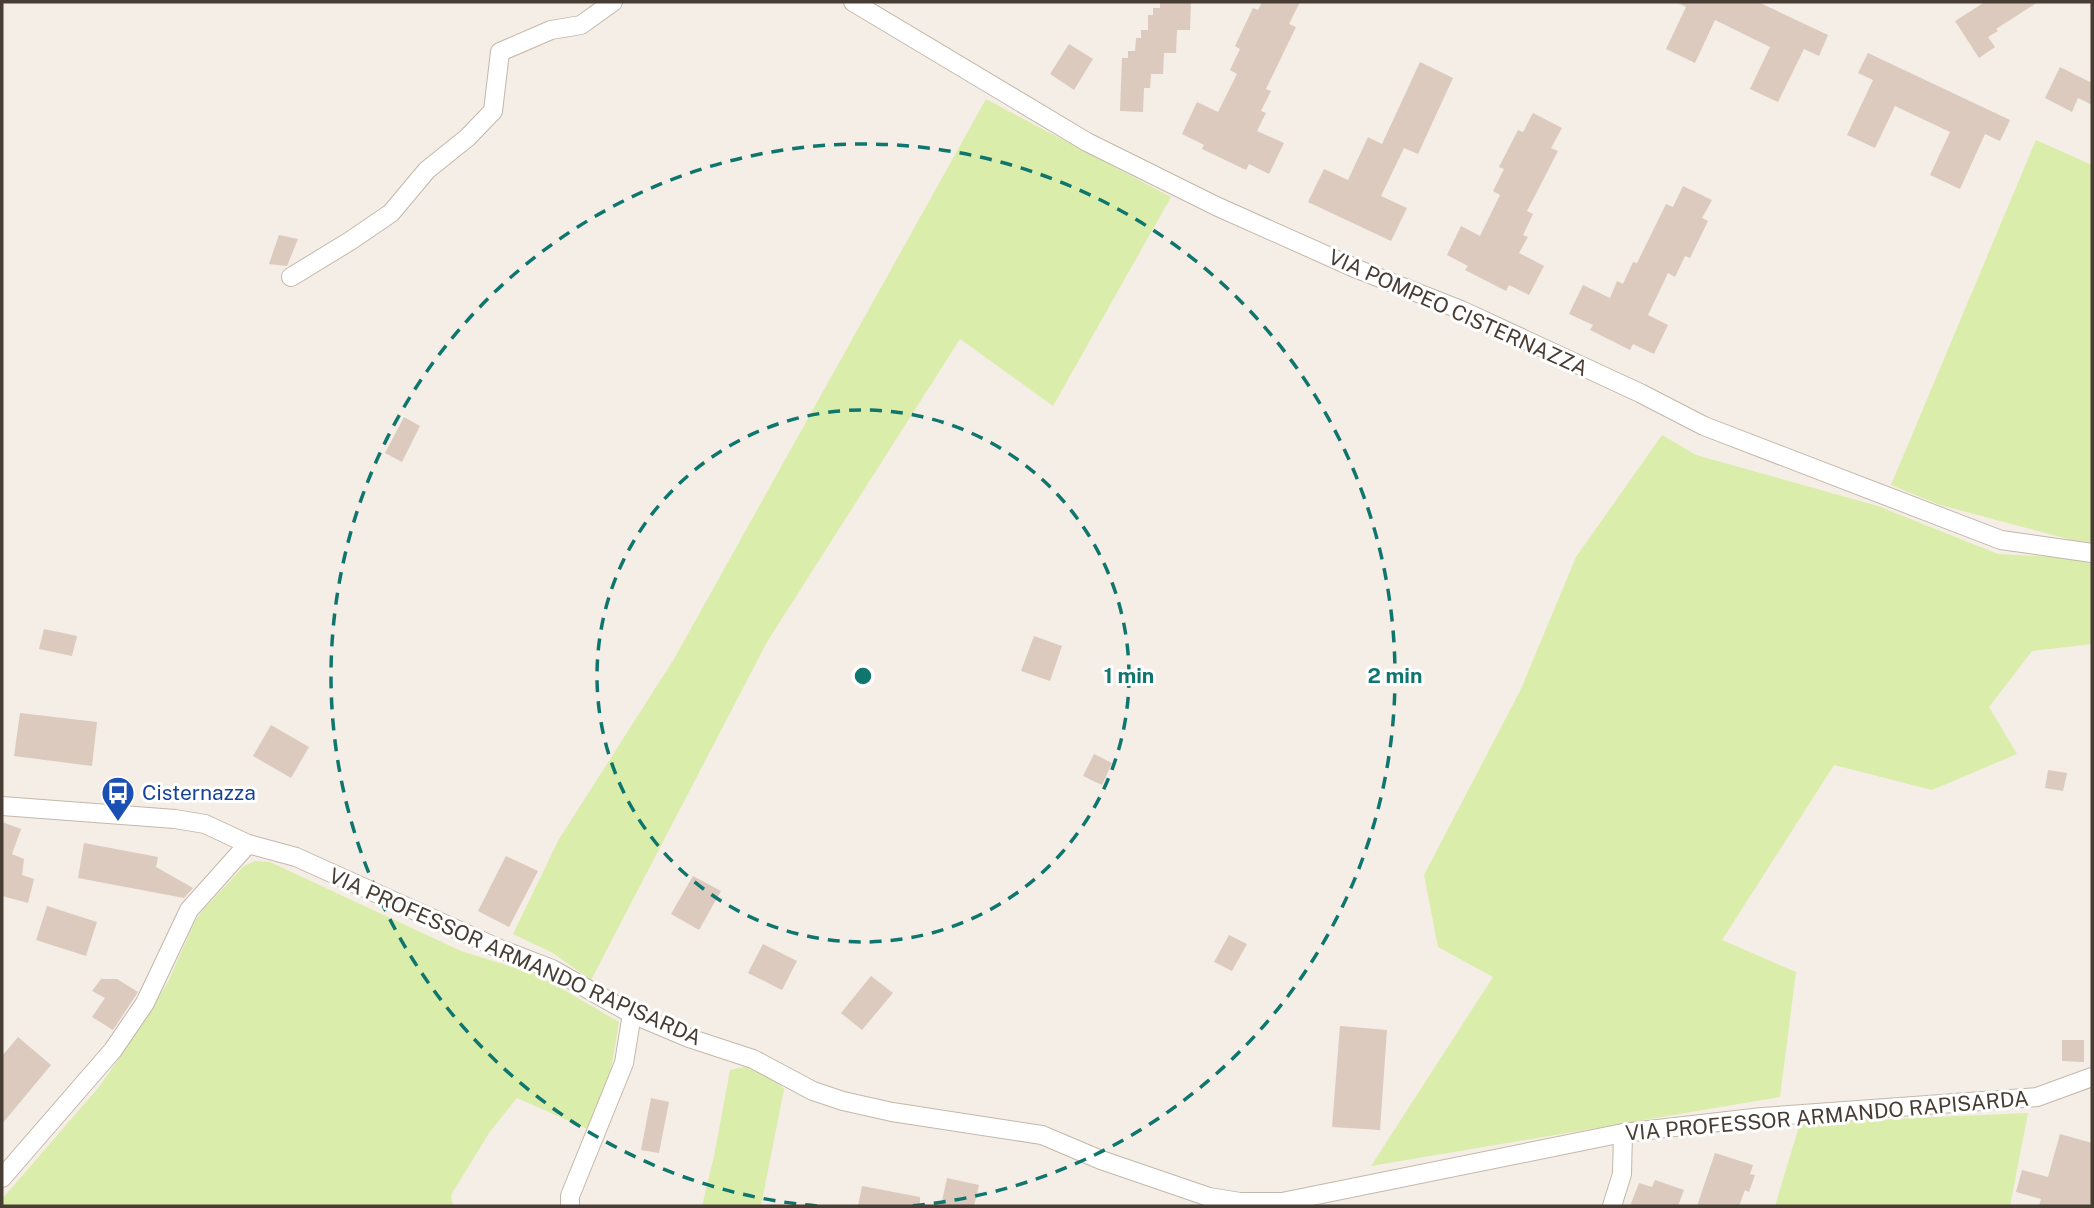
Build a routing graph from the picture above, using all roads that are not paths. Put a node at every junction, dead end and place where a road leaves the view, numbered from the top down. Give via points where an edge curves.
1 (613, 2) edge
2 (853, 2) edge
3 (290, 277) dead end
4 (2092, 553) edge
5 (2, 806) edge
6 (248, 844) junction
7 (632, 1014) junction
8 (2092, 1077) edge
9 (1623, 1133) junction
10 (2, 1178) edge
11 (570, 1206) edge
12 (1612, 1206) edge

1 - 3 street via 580,25 551,30 500,52 493,111 427,170 390,213
2 - 4 street, VIA POMPEO CISTERNAZZA via 1087,142 1216,206 1461,310 1704,426 2001,540
5 - 6 street, VIA PROFESSOR ARMANDO RAPISARDA via 175,819 205,824
6 - 7 street, VIA PROFESSOR ARMANDO RAPISARDA via 296,857 552,969
6 - 10 street via 190,910 145,1003 113,1050
7 - 9 street, VIA PROFESSOR ARMANDO RAPISARDA via 753,1059 813,1091 843,1101 1042,1135 1209,1197 1240,1202 1282,1202
7 - 11 street via 624,1063 570,1195
8 - 9 street, VIA PROFESSOR ARMANDO RAPISARDA via 2036,1097 1762,1117
9 - 12 street via 1622,1174

